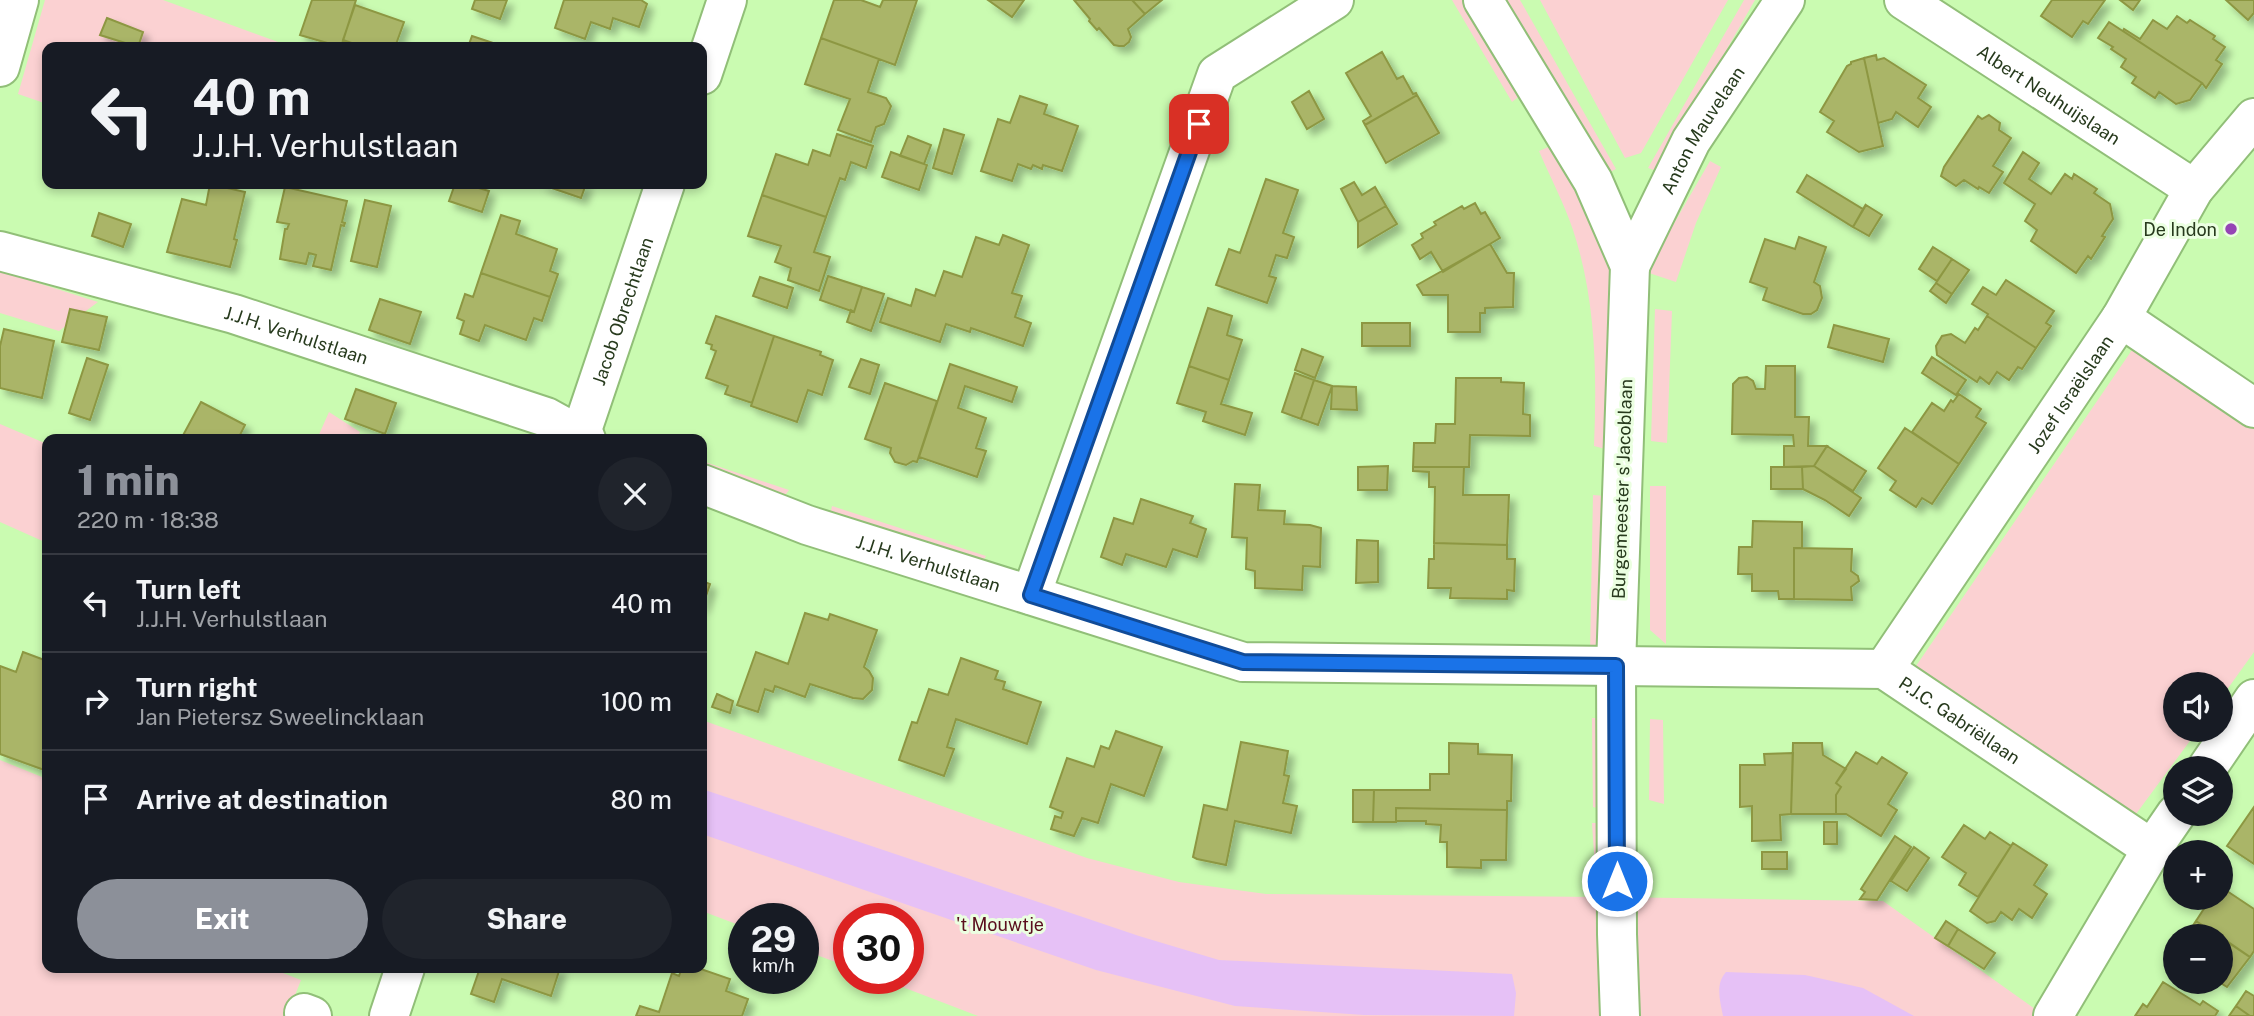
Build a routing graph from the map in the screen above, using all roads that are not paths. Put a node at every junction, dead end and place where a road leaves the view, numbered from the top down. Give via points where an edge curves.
1 (19, 0) edge
2 (727, 0) edge
3 (1334, 0) edge
4 (1483, 0) edge
5 (1785, 0) edge
6 (1904, 0) edge
7 (707, 60) edge
8 (0, 67) edge
9 (2254, 118) edge
10 (2194, 188) junction
11 (663, 189) edge
12 (0, 251) edge
13 (1630, 266) junction
14 (2120, 318) junction
15 (2254, 408) edge
16 (575, 434) edge
17 (583, 434) edge
18 (707, 486) edge
19 (1031, 595) junction
20 (1616, 666) junction
21 (1884, 669) junction
22 (2254, 699) edge
23 (2215, 756) edge
24 (2168, 826) edge
25 (2152, 849) junction
26 (403, 973) edge
27 (389, 1016) edge
28 (1620, 1016) edge
29 (2053, 1016) edge

1 - 8 street
2 - 7 street
3 - 19 street via 1217,74
4 - 13 street, Burgemeester s'Jacoblaan via 1592,181
5 - 13 street, Anton Mauvelaan via 1691,141
6 - 10 street, Albert Neuhuijslaan
9 - 10 street, Jozef Israëlslaan
10 - 14 street, Jozef Israëlslaan
11 - 17 street, Jacob Obrechtlaan
12 - 16 street, J.J.H. Verhulstlaan via 234,314 546,417
13 - 20 street, Burgemeester s'Jacoblaan
14 - 15 street
14 - 21 street, Jozef Israëlslaan
18 - 19 street, J.J.H. Verhulstlaan via 807,525
19 - 20 street, J.J.H. Verhulstlaan via 1243,662
20 - 21 street, P.J.C. Gabriëllaan
20 - 28 street, Burgemeester s'Jacoblaan
21 - 25 street, P.J.C. Gabriëllaan
22 - 23 street
24 - 25 street
25 - 29 street
26 - 27 street

